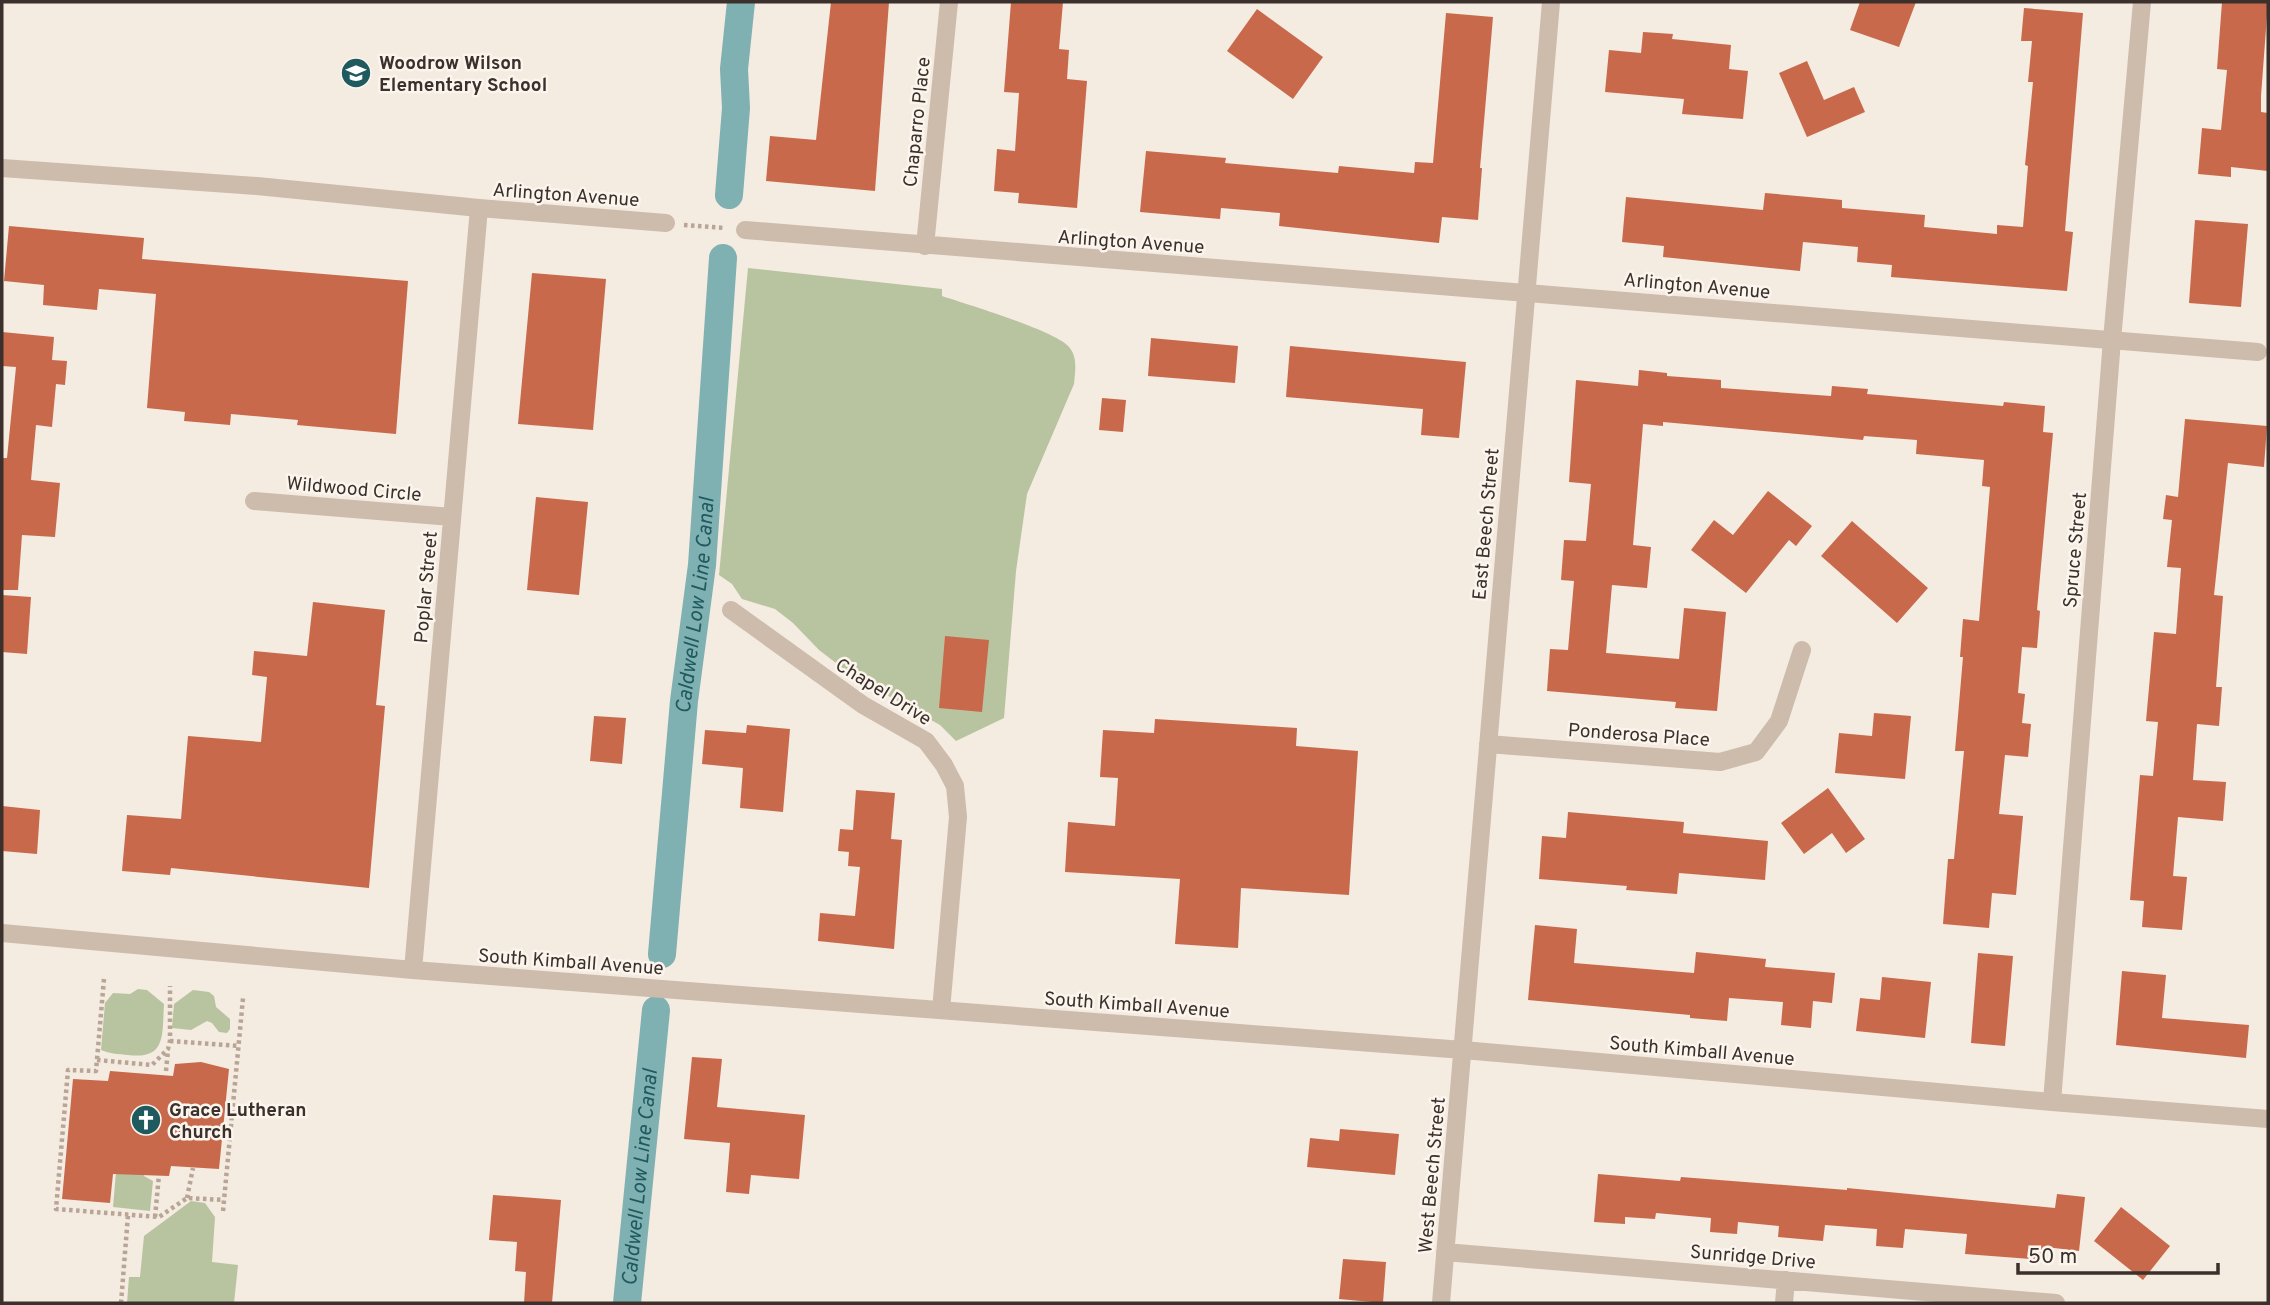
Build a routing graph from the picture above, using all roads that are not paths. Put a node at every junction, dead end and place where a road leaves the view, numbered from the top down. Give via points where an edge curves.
1 (949, 2) edge
2 (1551, 2) edge
3 (2142, 2) edge
4 (2, 168) edge
5 (479, 208) junction
6 (666, 223) road end
7 (745, 230) road end
8 (925, 246) junction
9 (1526, 292) junction
10 (2112, 340) junction
11 (2258, 352) dead end
12 (254, 501) dead end
13 (452, 517) junction
14 (731, 610) dead end
15 (1802, 650) dead end
16 (1488, 744) junction
17 (2, 933) edge
18 (413, 970) junction
19 (941, 1010) junction
20 (1463, 1050) junction
21 (2052, 1102) junction
22 (2268, 1119) edge
23 (1445, 1252) junction
24 (1786, 1280) junction
25 (1441, 1303) edge
26 (1784, 1303) edge
27 (2056, 1303) edge

1 - 8 street, Chaparro Place
2 - 9 street, East Beech Street
3 - 10 street, Spruce Street
4 - 5 street, Arlington Avenue
5 - 6 street, Arlington Avenue
5 - 13 street, Poplar Street
7 - 8 street, Arlington Avenue
8 - 9 street, Arlington Avenue
9 - 10 street, Arlington Avenue
9 - 16 street, East Beech Street
10 - 11 street, Arlington Avenue
10 - 21 street, Spruce Street
12 - 13 street, Wildwood Circle
13 - 18 street, Poplar Street
14 - 19 street, Chapel Drive via 863,705 926,741 944,765 955,786 958,817
15 - 16 street, Ponderosa Place via 1779,721 1756,752 1720,762
16 - 20 street, East Beech Street
17 - 18 street, South Kimball Avenue
18 - 19 street, South Kimball Avenue
19 - 20 street, South Kimball Avenue
20 - 21 street, South Kimball Avenue
20 - 23 street, West Beech Street
21 - 22 street, South Kimball Avenue
23 - 24 street, Sunridge Drive
23 - 25 street, West Beech Street
24 - 26 street
24 - 27 street, Sunridge Drive

